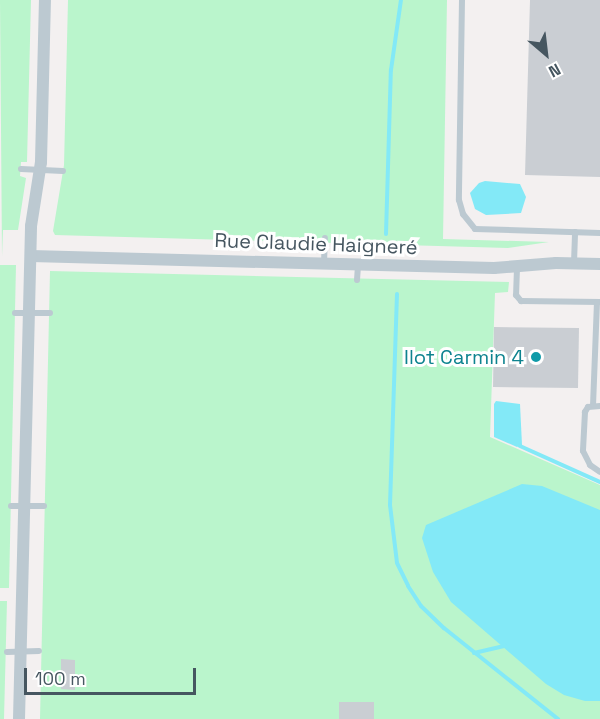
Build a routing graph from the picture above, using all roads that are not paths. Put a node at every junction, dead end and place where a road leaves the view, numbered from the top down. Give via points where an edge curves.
1 (45, 0) edge
2 (462, 0) edge
3 (21, 170) dead end
4 (40, 170) junction
5 (63, 171) dead end
6 (575, 232) junction
7 (600, 233) edge
8 (325, 238) dead end
9 (31, 256) junction
10 (324, 263) junction
11 (358, 264) junction
12 (574, 264) junction
13 (600, 264) edge
14 (517, 268) junction
15 (357, 280) dead end
16 (598, 302) edge
17 (15, 313) dead end
18 (29, 313) junction
19 (50, 314) dead end
20 (596, 406) edge
21 (600, 472) edge
22 (11, 506) dead end
23 (24, 506) junction
24 (44, 506) dead end
25 (21, 651) junction
26 (39, 651) dead end
27 (7, 652) dead end
28 (19, 719) edge

1 - 4 street
2 - 6 lane via 459,200 463,214 475,229
3 - 4 lane
4 - 5 lane
4 - 9 street via 31,226
6 - 7 lane
6 - 12 lane
8 - 10 lane
9 - 10 street, Rue Claudie Haigneré
9 - 18 street
10 - 11 street, Rue Claudie Haigneré
11 - 14 street, Rue Claudie Haigneré
11 - 15 lane
12 - 13 street, Rue Claudie Haigneré
12 - 14 street, Rue Claudie Haigneré
14 - 16 lane via 516,295 521,301
16 - 20 lane
17 - 18 lane
18 - 19 lane
18 - 23 street
20 - 21 lane via 585,412 584,451 590,465
22 - 23 lane
23 - 24 lane
23 - 25 street
25 - 26 lane
25 - 27 lane
25 - 28 street

